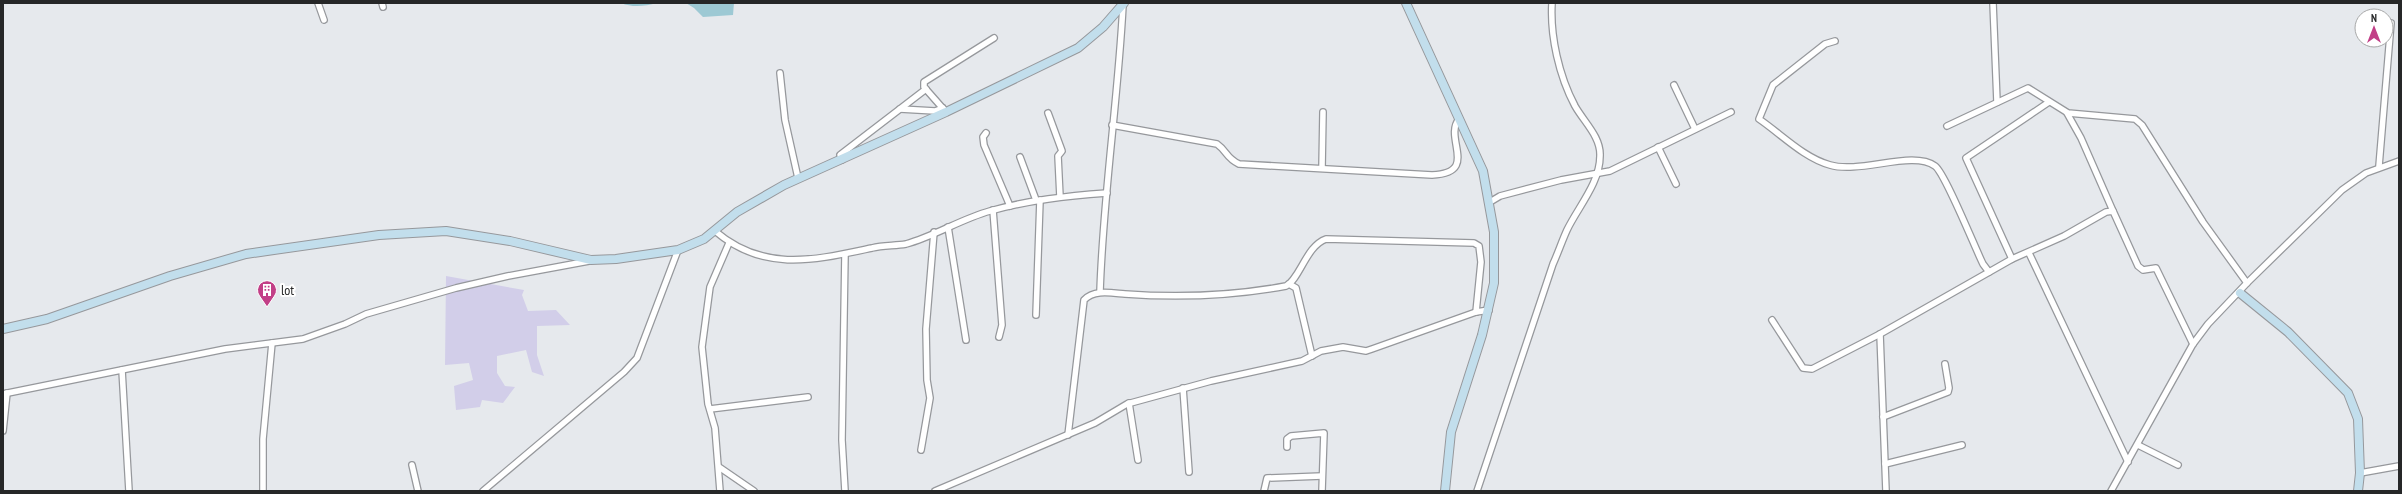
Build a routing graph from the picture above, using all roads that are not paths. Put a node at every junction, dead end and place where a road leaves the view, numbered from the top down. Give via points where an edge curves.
1 (318, 3) edge
2 (1406, 3) edge
3 (1552, 3) edge
4 (1993, 3) edge
5 (1123, 4) edge
6 (324, 20) dead end
7 (994, 38) dead end
8 (1835, 41) dead end
9 (2389, 48) edge
10 (780, 73) dead end
11 (1674, 86) dead end
12 (926, 89) junction
13 (1997, 102) junction
14 (2049, 102) junction
15 (900, 109) junction
16 (944, 110) junction
17 (1323, 112) dead end
18 (1730, 112) dead end
19 (1048, 113) dead end
20 (2067, 113) junction
21 (1459, 119) junction
22 (1112, 125) junction
23 (1948, 126) dead end
24 (1695, 130) junction
25 (986, 133) dead end
26 (1658, 147) junction
27 (1020, 157) dead end
28 (842, 160) junction
29 (2399, 161) edge
30 (2379, 166) junction
31 (1322, 168) junction
32 (1598, 174) junction
33 (798, 178) junction
34 (1676, 184) dead end
35 (1107, 193) junction
36 (1060, 197) junction
37 (1038, 200) junction
38 (1490, 202) junction
39 (1010, 206) junction
40 (993, 210) junction
41 (2113, 211) junction
42 (948, 227) junction
43 (715, 231) junction
44 (934, 232) junction
45 (729, 243) junction
46 (678, 250) junction
47 (2029, 253) junction
48 (845, 254) junction
49 (2012, 259) junction
50 (591, 260) junction
51 (1989, 272) junction
52 (2246, 283) junction
53 (1289, 284) junction
54 (1100, 292) junction
55 (2240, 293) junction
56 (1488, 310) junction
57 (1476, 312) junction
58 (1036, 315) dead end
59 (1772, 320) dead end
60 (3, 329) edge
61 (1880, 334) junction
62 (999, 338) dead end
63 (966, 340) dead end
64 (272, 343) junction
65 (2193, 344) junction
66 (1312, 356) junction
67 (1945, 364) dead end
68 (122, 370) junction
69 (1183, 388) junction
70 (5, 393) edge
71 (808, 397) dead end
72 (1129, 404) junction
73 (710, 409) junction
74 (1883, 417) junction
75 (3, 431) edge
76 (1068, 435) junction
77 (1962, 445) dead end
78 (2138, 445) junction
79 (1287, 447) dead end
80 (922, 450) dead end
81 (1138, 460) dead end
82 (2128, 462) junction
83 (1885, 464) junction
84 (412, 465) dead end
85 (2178, 465) dead end
86 (2399, 466) edge
87 (719, 467) junction
88 (1189, 472) dead end
89 (2360, 473) junction
90 (1322, 476) junction
91 (129, 491) edge
92 (263, 491) edge
93 (418, 491) edge
94 (483, 491) edge
95 (720, 491) edge
96 (754, 491) edge
97 (845, 491) edge
98 (935, 491) edge
99 (1264, 491) edge
100 (1322, 491) edge
101 (1445, 491) edge
102 (1477, 491) edge
103 (1886, 491) edge
104 (2111, 491) edge
105 (2358, 491) edge

1 - 6 street
2 - 21 street
3 - 32 street via 1560,64 1572,99 1599,144
4 - 13 street
5 - 16 street via 1104,27 1078,48
5 - 22 street
7 - 12 street via 932,75 924,82
8 - 51 street via 1825,44 1773,85 1759,119 1813,157 1829,165 1856,167 1913,159 1935,166
9 - 30 street
10 - 33 street via 785,120
11 - 24 street
12 - 15 street
12 - 16 street
13 - 14 street via 2028,88
13 - 23 street
14 - 20 street
14 - 49 street via 1966,158
15 - 16 street
15 - 28 street via 840,155
16 - 28 street
17 - 31 street
18 - 24 street
19 - 36 street via 1062,151 1058,156
20 - 41 street via 2081,138
20 - 52 street via 2133,118 2139,122 2203,222
21 - 31 street via 1454,130 1459,157 1456,165 1448,172 1432,175
21 - 38 street via 1483,171
22 - 31 street via 1217,144 1227,157 1239,164
22 - 35 street
24 - 26 street
25 - 39 street via 982,140
26 - 32 street via 1610,171
26 - 34 street
27 - 37 street
28 - 33 street
29 - 30 street
30 - 52 street via 2342,190
32 - 38 street via 1561,180 1500,196
32 - 102 street via 1567,231 1553,264
33 - 43 street via 737,212
35 - 36 street
35 - 54 street
36 - 37 street
37 - 39 street
37 - 58 street
38 - 56 street via 1495,272
39 - 40 street
40 - 42 street
40 - 62 street via 1002,325
41 - 47 street via 2106,212
41 - 65 street via 2140,268 2156,268
42 - 44 street
42 - 63 street
43 - 45 street
43 - 46 street via 704,239
44 - 48 street via 905,244 874,247
44 - 80 street via 926,329 930,398
45 - 48 street via 754,255 792,261
45 - 73 street via 710,286 702,347 701,359
46 - 50 street via 602,261
46 - 94 street via 637,358 624,372
47 - 49 street
47 - 82 street
48 - 97 street via 842,440
49 - 51 street
50 - 60 street via 510,241 446,231 379,235 246,254 170,276 47,319
50 - 64 street via 456,288 366,314 303,339
51 - 61 street
52 - 55 street
53 - 54 street via 1237,294 1199,297
53 - 57 street via 1293,282 1297,270 1316,245 1326,239 1474,243 1479,246 1481,262
53 - 66 street via 1296,288
54 - 76 street via 1084,300
55 - 65 street via 2208,324
55 - 89 street via 2288,332 2348,393 2358,419
56 - 57 street
56 - 101 street via 1451,432
57 - 66 street via 1372,350 1343,346
59 - 61 street via 1803,368 1808,370
61 - 74 street
64 - 68 street via 225,349
64 - 92 street via 263,439
65 - 78 street
66 - 69 street via 1302,362
67 - 74 street via 1950,388 1948,392
68 - 70 street
68 - 91 street
69 - 72 street
69 - 88 street
70 - 75 street
71 - 73 street
72 - 76 street
72 - 81 street
73 - 87 street
74 - 83 street
76 - 98 street
77 - 83 street
78 - 82 street
78 - 85 street
79 - 90 street via 1287,438 1291,436 1324,434
82 - 104 street
83 - 103 street
84 - 93 street
86 - 89 street
87 - 95 street
87 - 96 street
89 - 105 street
90 - 99 street via 1267,478
90 - 100 street

